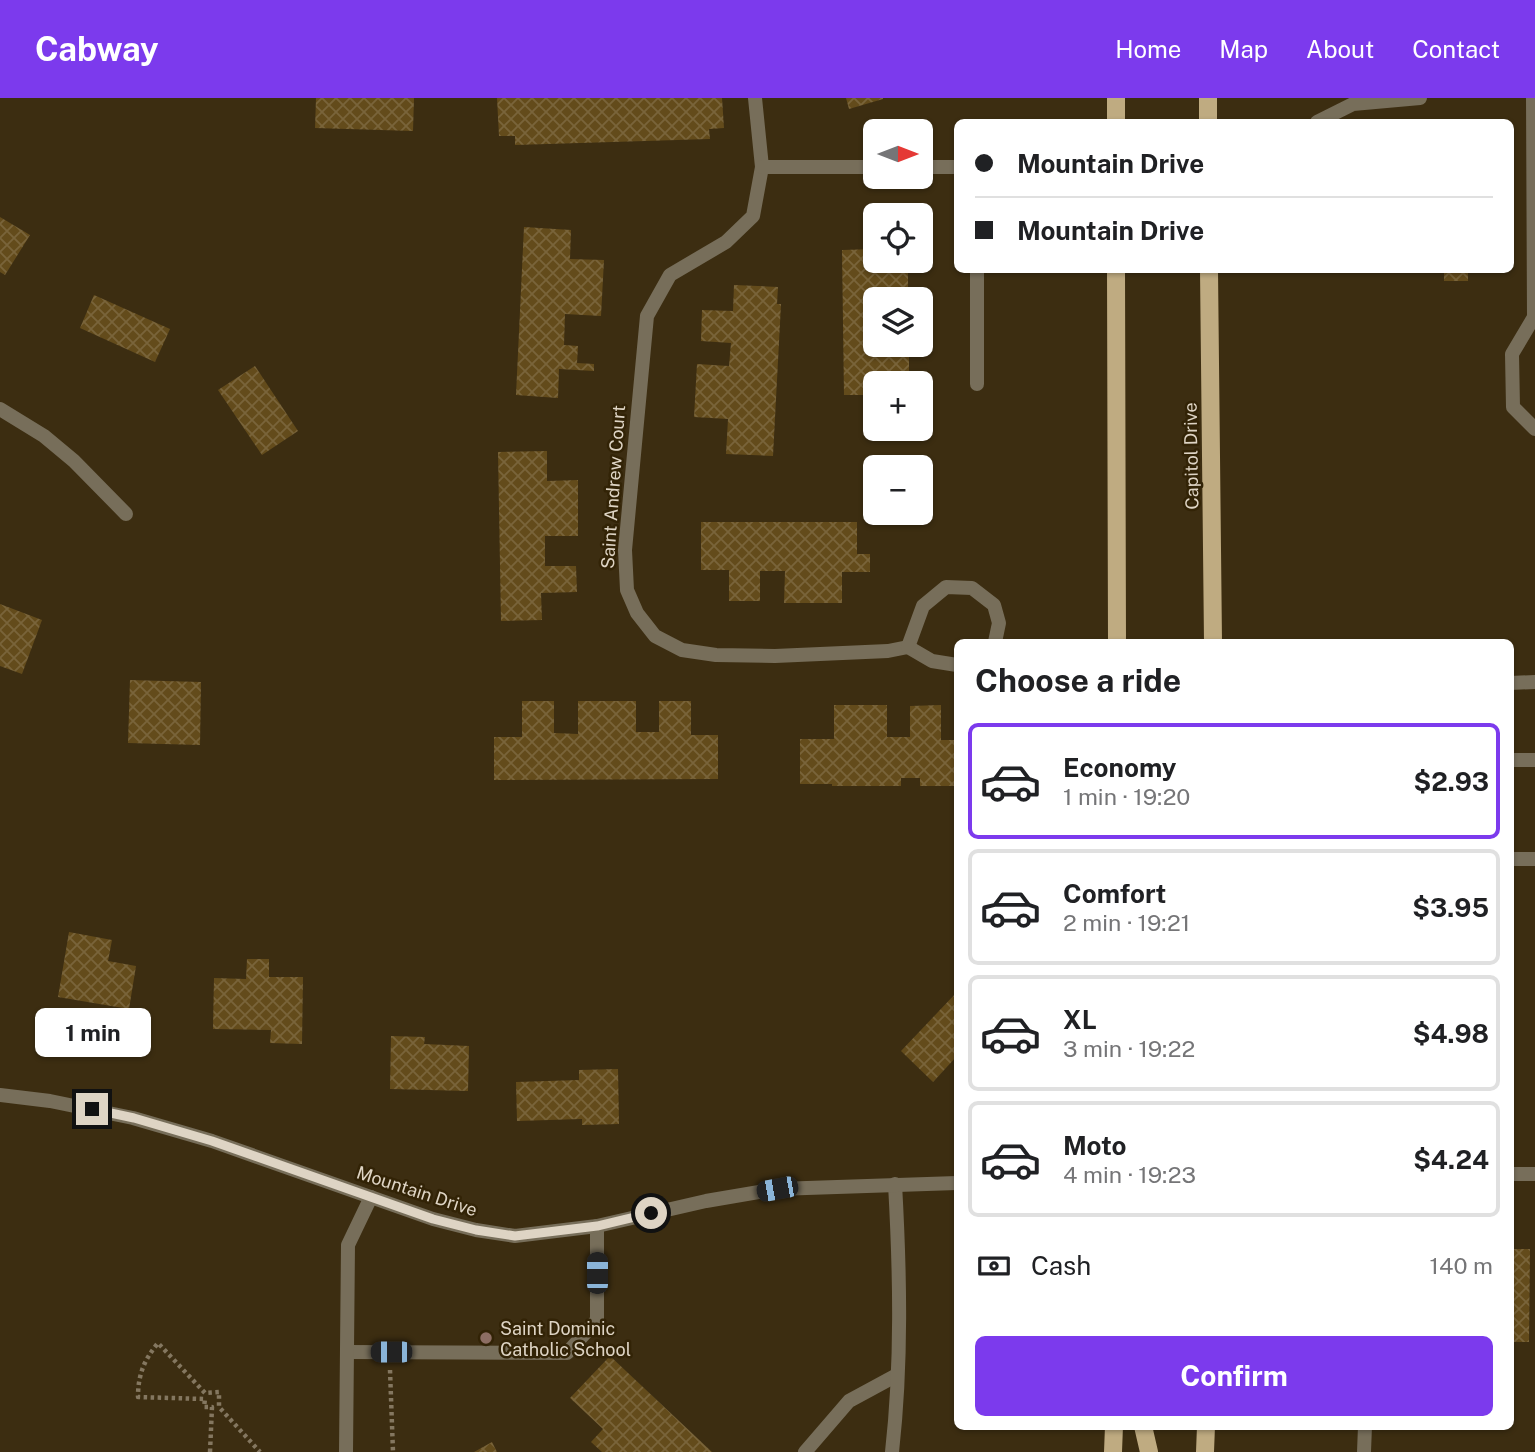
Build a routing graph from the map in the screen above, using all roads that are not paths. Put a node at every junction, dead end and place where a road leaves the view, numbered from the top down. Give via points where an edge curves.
1 (755, 98) edge
2 (1116, 98) edge
3 (1208, 98) edge
4 (1420, 98) edge
5 (1533, 98) edge
6 (1116, 119) edge
7 (1208, 119) edge
8 (1323, 119) edge
9 (762, 167) junction
10 (863, 167) edge
11 (933, 167) edge
12 (954, 167) edge
13 (977, 273) edge
14 (1116, 273) edge
15 (1209, 273) edge
16 (977, 384) dead end
17 (0, 409) edge
18 (1535, 429) edge
19 (126, 513) dead end
20 (996, 639) edge
21 (1117, 639) edge
22 (1213, 639) edge
23 (908, 647) junction
24 (954, 665) edge
25 (1535, 682) edge
26 (1514, 683) edge
27 (1514, 760) edge
28 (1535, 760) edge
29 (1514, 859) edge
30 (1535, 859) edge
31 (0, 1095) edge
32 (1514, 1174) edge
33 (1535, 1174) edge
34 (954, 1183) edge
35 (895, 1184) junction
36 (371, 1197) junction
37 (597, 1226) junction
38 (347, 1352) junction
39 (897, 1375) junction
40 (1114, 1430) edge
41 (1144, 1430) edge
42 (1206, 1430) edge
43 (1364, 1430) edge
44 (345, 1452) edge
45 (805, 1452) edge
46 (891, 1452) edge
47 (1113, 1452) edge
48 (1149, 1452) edge
49 (1205, 1452) edge
50 (1364, 1452) edge

1 - 9 street, Saint Andrew Court
2 - 6 main road
3 - 7 main road
4 - 8 street via 1353,104
5 - 18 street via 1534,317 1512,354 1513,407
9 - 10 street
9 - 23 street, Saint Andrew Court via 752,216 726,242 670,275 647,316 625,550 627,590 637,614 655,636 682,650 775,656
11 - 12 street
13 - 16 street
14 - 21 main road
15 - 22 main road, Capitol Drive
17 - 19 street via 54,444
20 - 23 street via 999,623 994,605 972,588 946,587 923,606
23 - 24 street via 932,661
25 - 26 street
27 - 28 street
29 - 30 street
31 - 36 street, Mountain Drive via 134,1118
32 - 33 street
34 - 35 street, Mountain Drive
35 - 37 street, Mountain Drive via 777,1189 706,1200
35 - 39 street via 901,1284
36 - 37 street, Mountain Drive via 433,1219 515,1236
36 - 38 street via 348,1245
37 - 38 street via 597,1320 567,1353
38 - 44 street
39 - 45 street via 849,1401
39 - 46 street
40 - 47 main road
41 - 48 main road
42 - 49 main road
43 - 50 street

